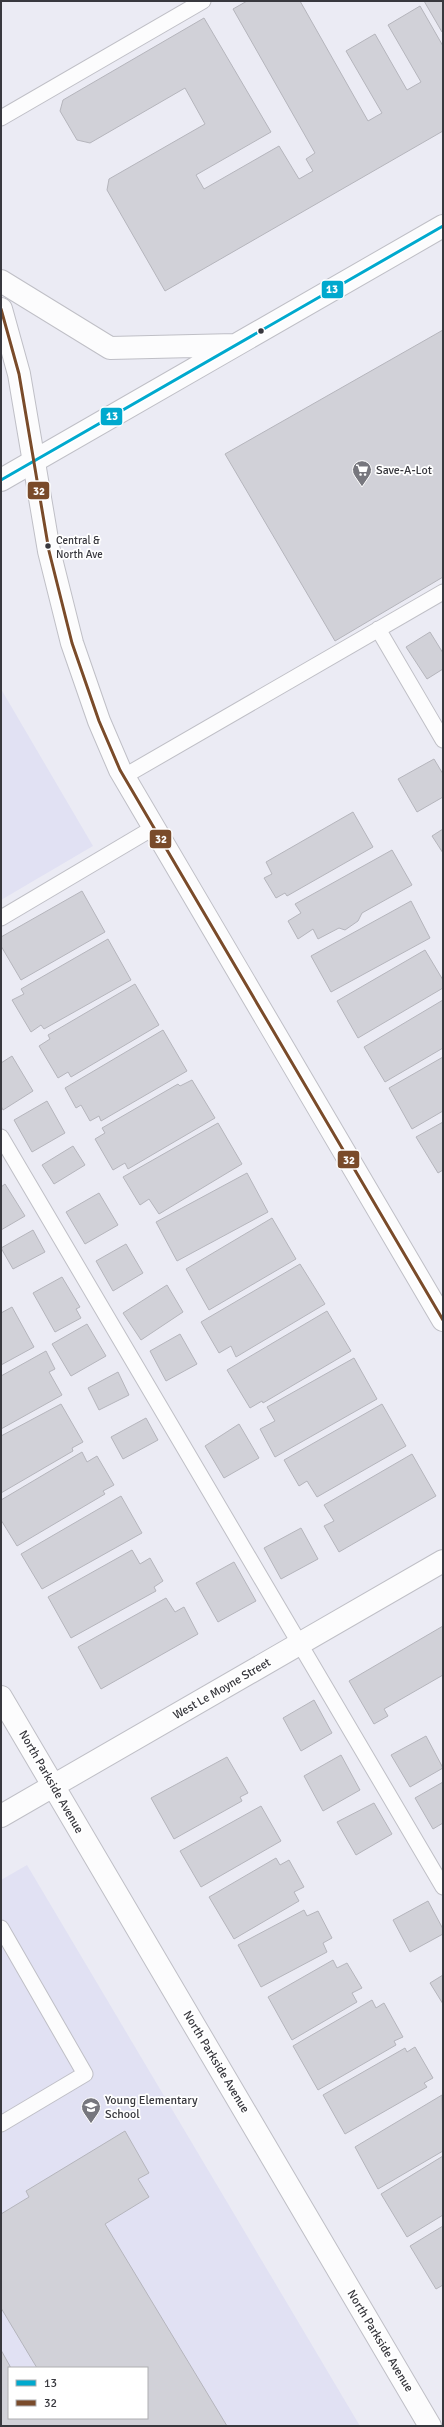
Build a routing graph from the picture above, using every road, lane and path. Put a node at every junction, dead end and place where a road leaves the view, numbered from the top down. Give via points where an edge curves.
1 (203, 1) edge
2 (1, 118) edge
3 (443, 226) edge
4 (1, 281) edge
5 (1, 309) edge
6 (238, 345) junction
7 (34, 461) junction
8 (1, 480) edge
9 (443, 592) edge
10 (378, 629) junction
11 (443, 740) edge
12 (123, 776) junction
13 (153, 828) junction
14 (1, 918) edge
15 (1, 1136) edge
16 (443, 1320) edge
17 (443, 1561) edge
18 (300, 1644) junction
19 (1, 1697) edge
20 (54, 1786) junction
21 (1, 1816) edge
22 (443, 1887) edge
23 (1, 1928) edge
24 (6, 2121) edge
25 (430, 2426) edge

1 - 2 lane
3 - 6 street
4 - 6 street via 110,348
5 - 7 street via 19,374
6 - 7 street
7 - 8 street
7 - 12 street via 49,550 72,643 99,721
9 - 10 lane
10 - 11 lane
10 - 12 lane
12 - 13 street
13 - 14 lane
13 - 16 street
15 - 18 lane
17 - 18 street, West Le Moyne Street
18 - 20 street, West Le Moyne Street
18 - 22 lane
19 - 20 street, North Parkside Avenue
20 - 21 street, West Le Moyne Street
20 - 25 street, North Parkside Avenue
23 - 24 lane via 85,2074

